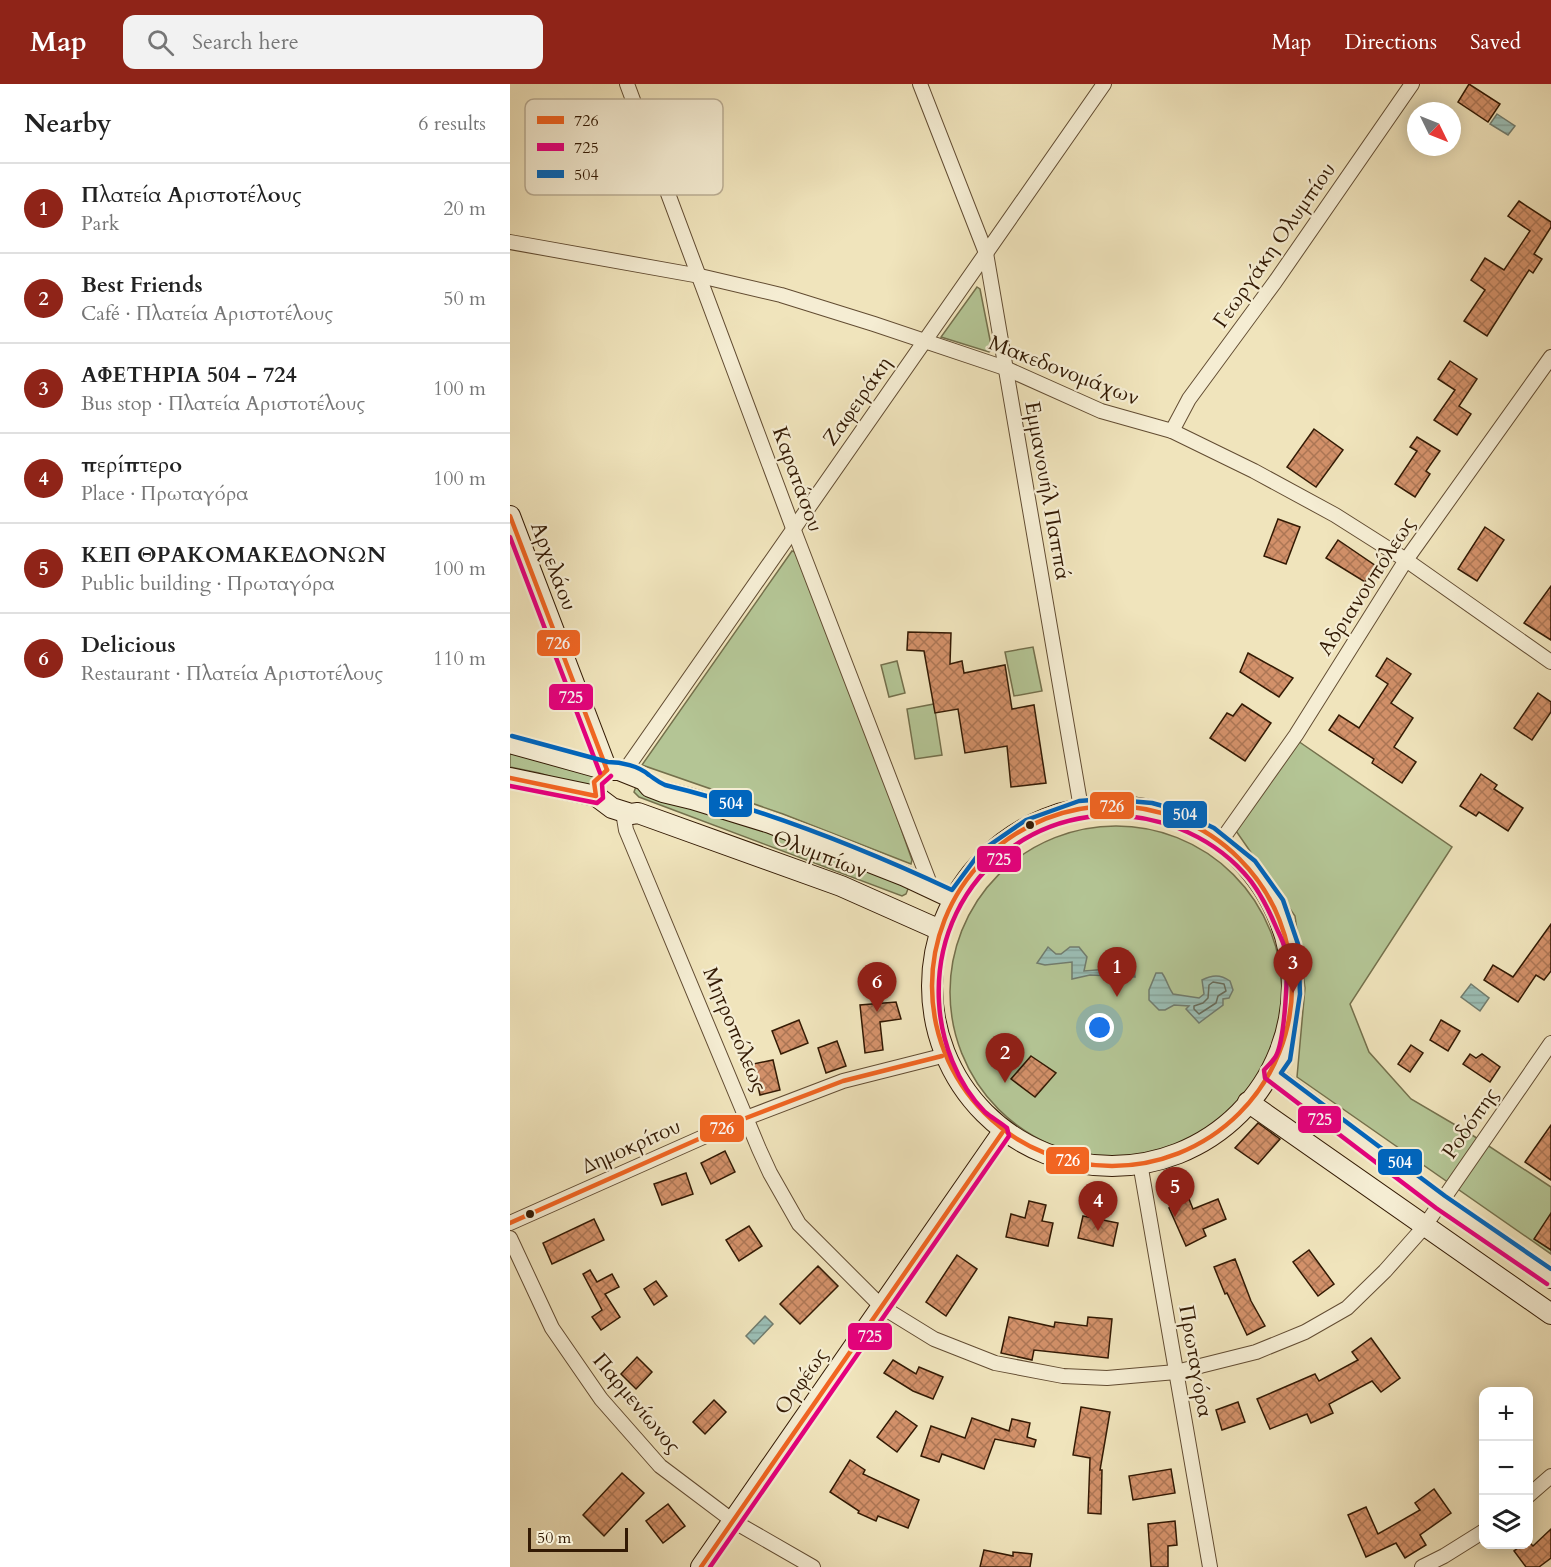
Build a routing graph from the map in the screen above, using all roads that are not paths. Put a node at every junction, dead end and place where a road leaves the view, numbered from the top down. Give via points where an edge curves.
1 (627, 84) edge
2 (920, 84) edge
3 (1104, 84) edge
4 (1412, 84) edge
5 (633, 99) edge
6 (669, 195) edge
7 (510, 242) edge
8 (986, 253) junction
9 (700, 276) junction
10 (924, 341) junction
11 (1551, 357) edge
12 (1005, 368) junction
13 (1172, 432) junction
14 (510, 516) edge
15 (794, 528) junction
16 (1406, 560) junction
17 (1551, 662) edge
18 (510, 743) edge
19 (615, 771) junction
20 (510, 778) edge
21 (650, 787) junction
22 (596, 796) junction
23 (1081, 808) junction
24 (631, 812) junction
25 (1221, 841) junction
26 (932, 889) junction
27 (954, 899) junction
28 (940, 930) junction
29 (1551, 1043) edge
30 (942, 1056) junction
31 (1271, 1074) junction
32 (1248, 1102) junction
33 (746, 1118) junction
34 (1002, 1133) junction
35 (1140, 1162) junction
36 (1441, 1202) junction
37 (510, 1223) edge
38 (1424, 1227) junction
39 (510, 1238) edge
40 (1551, 1278) edge
41 (882, 1307) junction
42 (1551, 1314) edge
43 (1176, 1372) junction
44 (1551, 1476) edge
45 (1529, 1495) edge
46 (732, 1521) junction
47 (1479, 1534) edge
48 (701, 1567) edge
49 (813, 1567) edge
50 (1210, 1567) edge
51 (1422, 1567) edge

1 - 5 street, Καρατάσου
2 - 8 street, Εμμανουήλ Παππά
3 - 8 street, Ζαφειράκη
4 - 13 street, Γεωργάκη Ολυμπίου via 1189,399
6 - 9 street, Καρατάσου
7 - 9 street, Μακεδονομάχων
8 - 10 street, Ζαφειράκη
8 - 12 street, Εμμανουήλ Παππά
9 - 10 street, Μακεδονομάχων via 781,296
9 - 15 street, Καρατάσου
10 - 12 street, Μακεδονομάχων
10 - 15 street, Ζαφειράκη
11 - 16 street, Αδριανουπόλεως
12 - 13 street, Μακεδονομάχων via 1101,411
12 - 23 street, Εμμανουήλ Παππά
13 - 16 street, Μακεδονομάχων via 1307,498
14 - 19 street, Αρχελάου
15 - 19 street, Ζαφειράκη
15 - 26 street, Καρατάσου
16 - 17 street, Μακεδονομάχων
16 - 25 street, Αδριανουπόλεως via 1296,735
18 - 19 street, Ολυμπίων
19 - 21 street, Ολυμπίων via 644,780
19 - 22 street via 597,777
20 - 22 street, Ολυμπίων
21 - 24 street via 644,808
21 - 26 street, Ολυμπίων via 770,823
22 - 24 street, Ολυμπίων via 612,808
23 - 25 street via 1151,810
23 - 27 street via 1030,826 986,857
24 - 28 street, Ολυμπίων via 841,886
24 - 33 street, Μητροπόλεως via 626,830
25 - 31 street via 1250,865 1276,904 1292,946 1293,993 1283,1058
26 - 27 street, Ολυμπίων
27 - 28 street
28 - 30 street via 931,967 931,1011
29 - 36 street, Ροδόπης
30 - 33 street, Δημοκρίτου via 843,1081
30 - 34 street via 957,1087 980,1117
31 - 32 street
31 - 36 street
32 - 35 street via 1198,1141
32 - 38 street
33 - 37 street, Δημοκρίτου
33 - 41 street, Μητροπόλεως via 770,1173 799,1224
34 - 35 street via 1051,1156
34 - 41 street, Ορφέως
35 - 43 street, Πρωταγόρα
36 - 38 street, Ροδόπης
36 - 40 street
38 - 42 street
38 - 43 street, Μητροπόλεως via 1347,1308 1305,1332 1256,1352
39 - 46 street, Παρμενίωνος via 552,1328 601,1399 660,1466
41 - 43 street, Μητροπόλεως via 934,1339 995,1363 1063,1376 1107,1378
41 - 46 street, Ορφέως
43 - 50 street, Πρωταγόρα
44 - 45 street
46 - 48 street, Ορφέως
46 - 49 street, Παρμενίωνος
47 - 51 street

